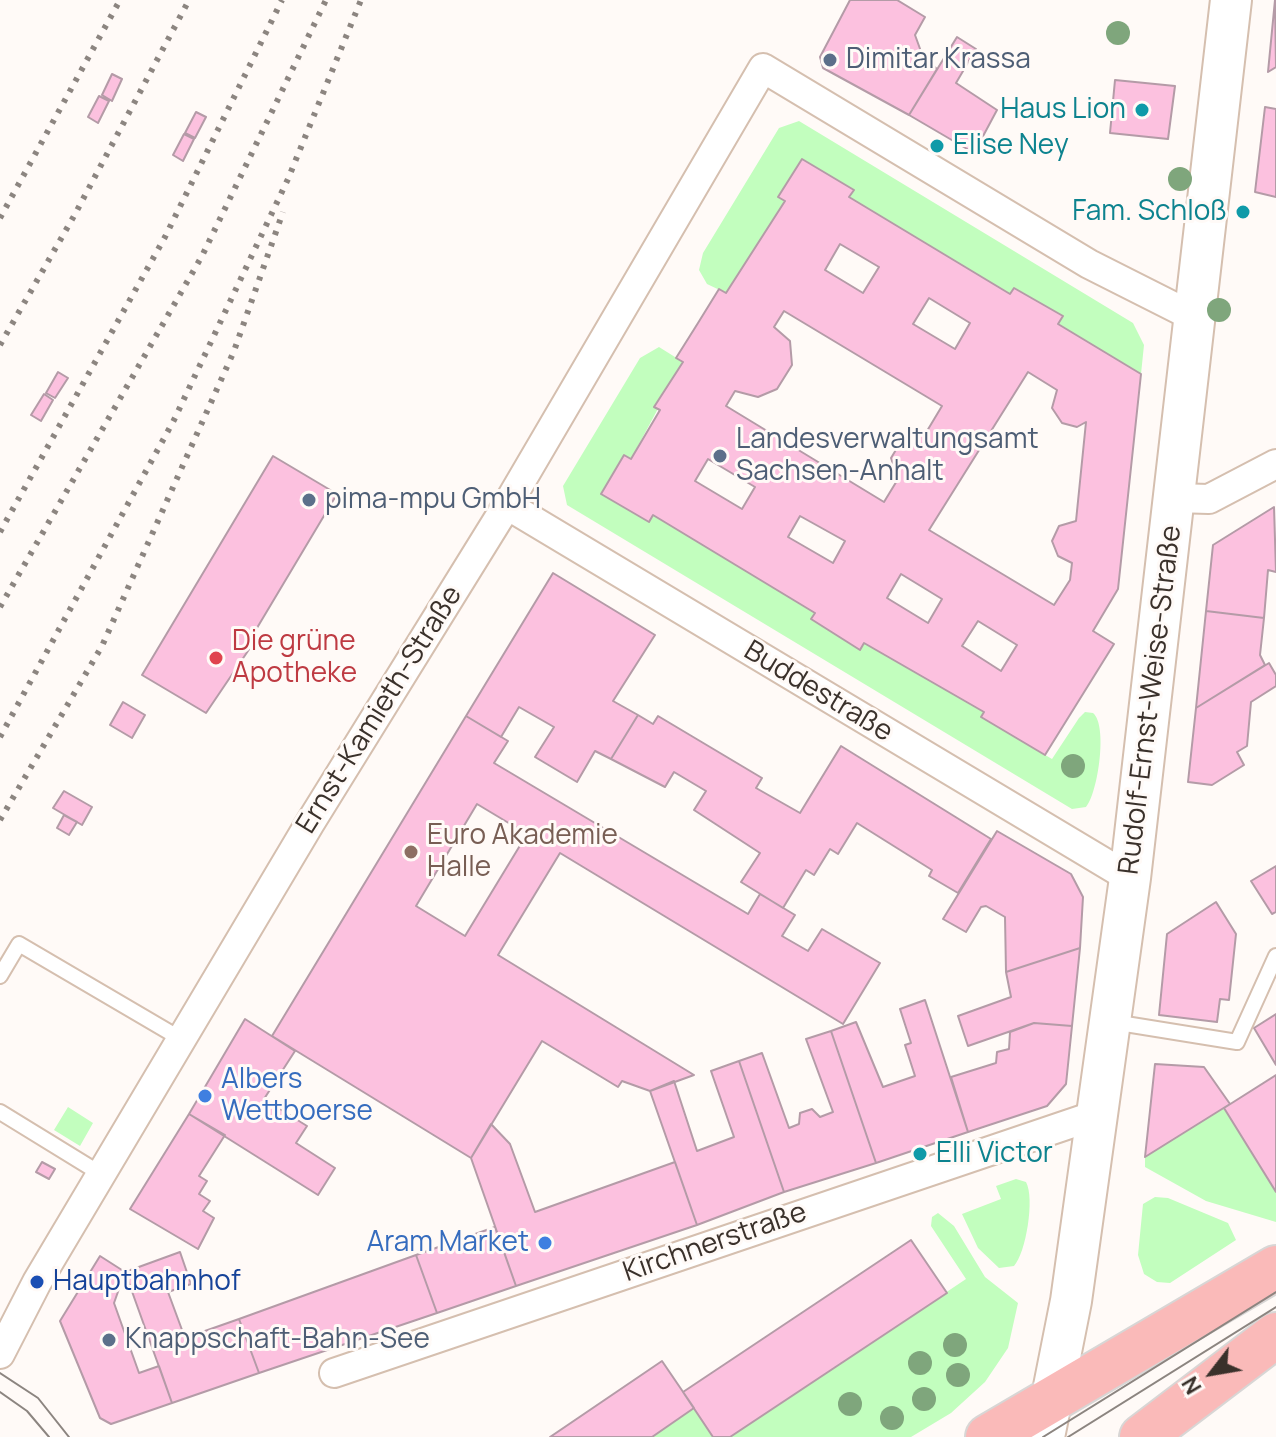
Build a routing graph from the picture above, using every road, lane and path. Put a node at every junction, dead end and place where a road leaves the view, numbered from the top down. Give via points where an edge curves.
1 (1231, 0) edge
2 (1196, 318) junction
3 (1276, 464) edge
4 (1175, 498) junction
5 (507, 505) junction
6 (1130, 878) junction
7 (1276, 956) edge
8 (0, 976) edge
9 (1108, 1022) junction
10 (181, 1039) junction
11 (0, 1112) edge
12 (1096, 1115) junction
13 (101, 1174) junction
14 (1276, 1268) edge
15 (1276, 1335) edge
16 (0, 1354) edge
17 (334, 1373) dead end
18 (1048, 1418) edge
19 (988, 1437) edge
20 (1142, 1437) edge

1 - 2 main road, Rudolf-Ernst-Weise-Straße
2 - 4 main road, Rudolf-Ernst-Weise-Straße
2 - 5 street, Ernst-Kamieth-Straße via 1089,264 763,68
3 - 4 street via 1209,499
4 - 6 main road, Rudolf-Ernst-Weise-Straße
5 - 6 street, Buddestraße
5 - 10 street, Ernst-Kamieth-Straße
6 - 9 main road, Rudolf-Ernst-Weise-Straße
7 - 9 lane via 1237,1042
8 - 10 lane via 19,944
9 - 12 main road, Rudolf-Ernst-Weise-Straße
10 - 13 street, Ernst-Kamieth-Straße
11 - 13 lane
12 - 17 street, Kirchnerstraße
12 - 18 main road, Rudolf-Ernst-Weise-Straße via 1071,1301
13 - 16 street, Ernst-Kamieth-Straße
14 - 18 main road
15 - 20 main road
18 - 19 main road

